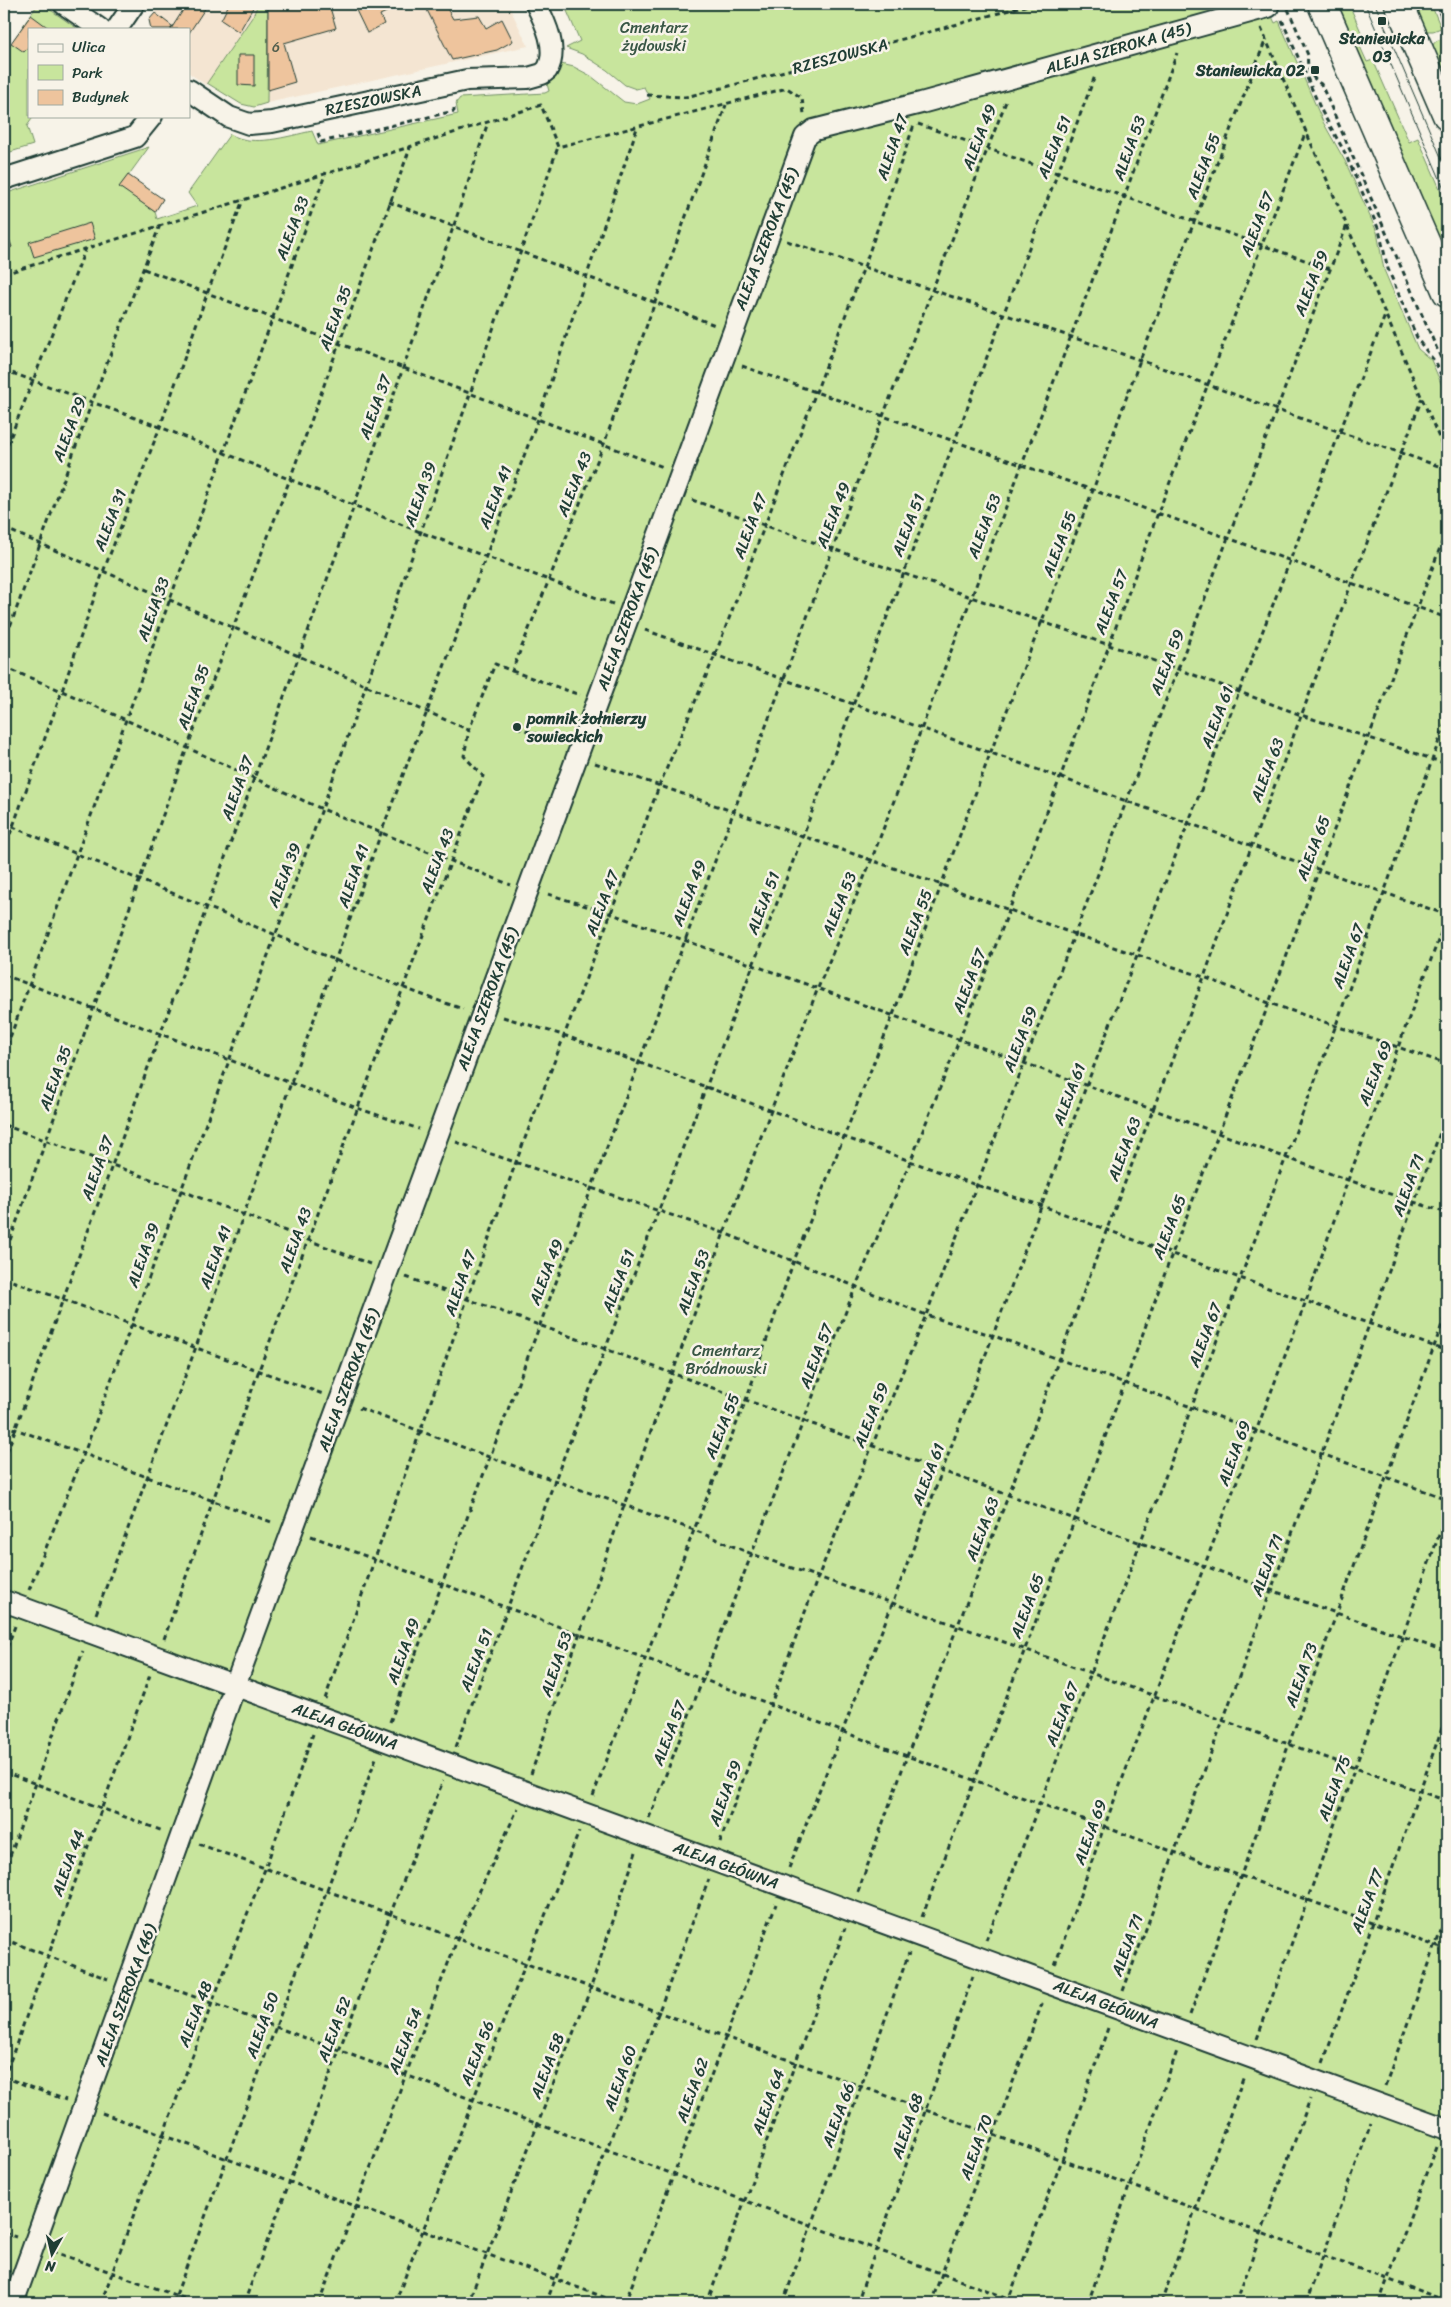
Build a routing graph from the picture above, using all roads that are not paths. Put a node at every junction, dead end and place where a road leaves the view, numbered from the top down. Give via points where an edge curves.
1 (64, 4) edge
2 (134, 4) edge
3 (536, 4) edge
4 (1322, 4) edge
5 (1399, 4) edge
6 (1271, 8) edge
7 (99, 28) edge
8 (118, 28) edge
9 (190, 91) edge
10 (1447, 115) edge
11 (150, 118) edge
12 (4, 178) edge
13 (1447, 292) edge
14 (12, 1604) edge
15 (235, 1686) junction
16 (1442, 2136) edge
17 (13, 2303) edge

1 - 7 street
2 - 8 street
3 - 9 street, RZESZOWSKA via 546,26 552,54 547,70 536,77 467,80 272,122 248,124 229,117
4 - 13 main road
5 - 10 main road
6 - 15 street, ALEJA SZEROKA (45) via 814,130 805,137
11 - 12 street via 136,137
14 - 15 street, ALEJA GŁÓWNA
15 - 16 street, ALEJA GŁÓWNA via 316,1725 449,1765 852,1910 979,1957 1047,1991
15 - 17 street, ALEJA SZEROKA (46)

